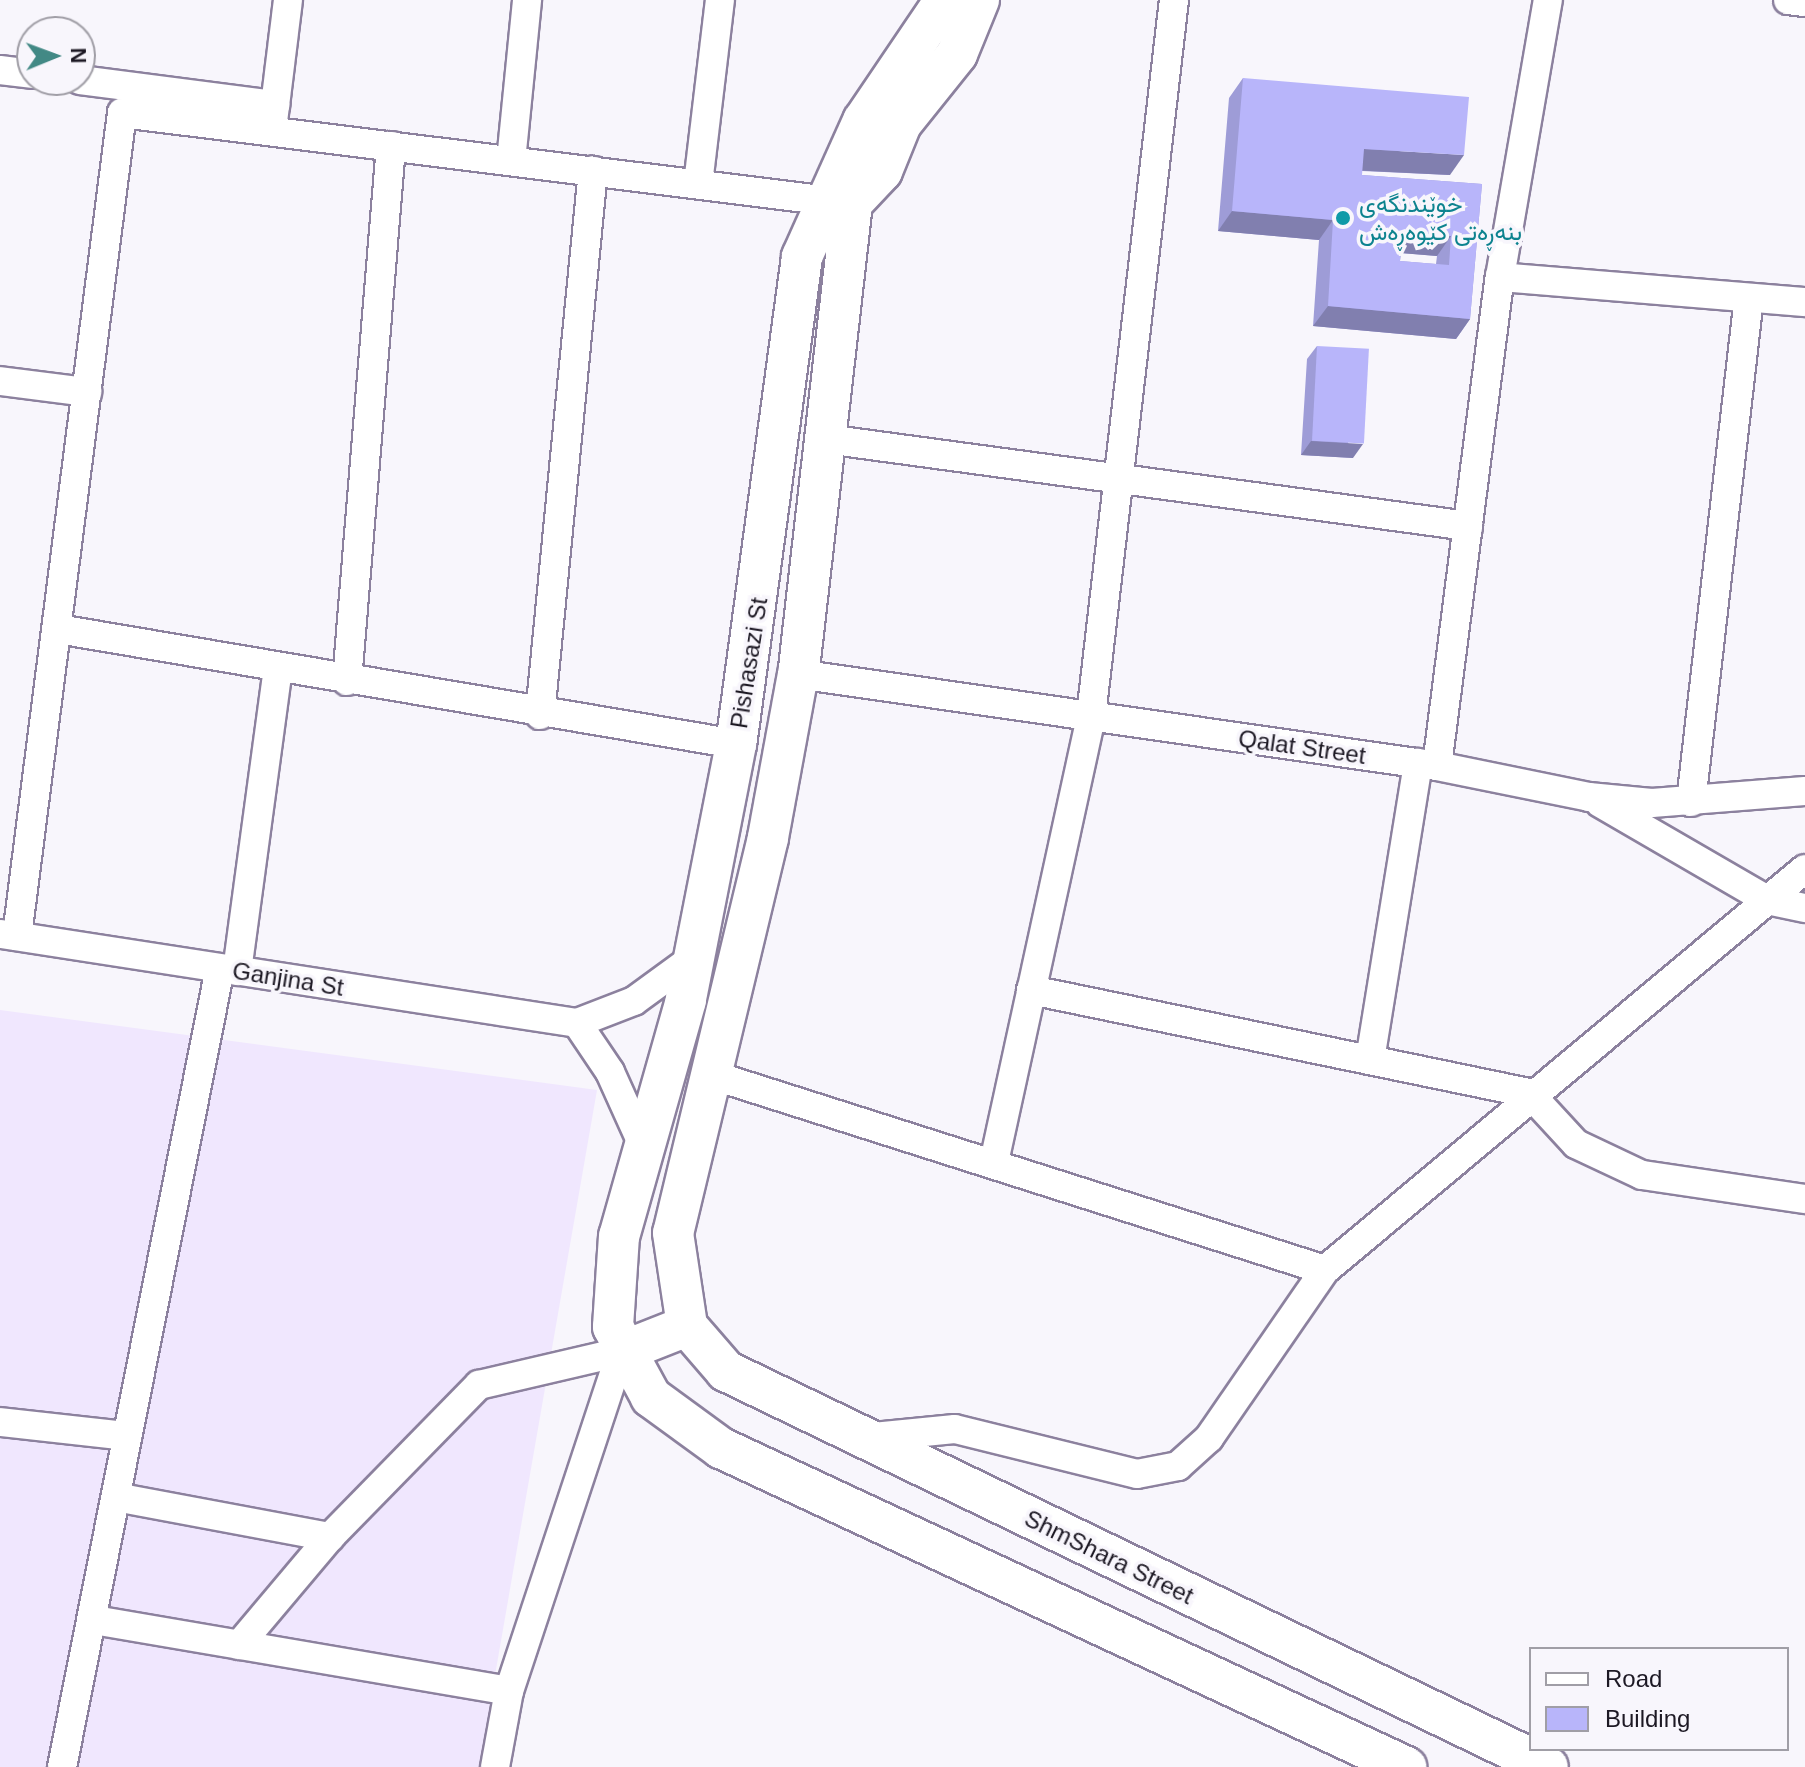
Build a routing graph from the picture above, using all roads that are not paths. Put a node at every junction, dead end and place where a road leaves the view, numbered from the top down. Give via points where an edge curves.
1 (288, 0) edge
2 (527, 0) edge
3 (720, 0) edge
4 (945, 0) edge
5 (979, 0) edge
6 (1174, 0) edge
7 (1548, 0) edge
8 (1788, 0) edge
9 (1805, 2) edge
10 (96, 83) edge
11 (274, 118) junction
12 (391, 146) junction
13 (511, 161) junction
14 (593, 171) junction
15 (698, 184) junction
16 (837, 201) junction
17 (1500, 277) junction
18 (1749, 298) junction
19 (1805, 302) edge
20 (0, 381) edge
21 (87, 392) junction
22 (826, 439) junction
23 (1118, 477) junction
24 (1468, 526) junction
25 (58, 629) junction
26 (278, 668) junction
27 (798, 674) junction
28 (347, 681) junction
29 (540, 715) junction
30 (1091, 716) junction
31 (736, 744) junction
32 (1427, 765) junction
33 (1805, 791) edge
34 (1589, 797) junction
35 (1691, 802) junction
36 (1805, 869) edge
37 (1767, 900) junction
38 (1805, 908) edge
39 (8, 935) edge
40 (697, 955) junction
41 (229, 969) junction
42 (1031, 990) junction
43 (577, 1023) junction
44 (1370, 1060) junction
45 (709, 1074) junction
46 (1529, 1093) junction
47 (643, 1145) junction
48 (994, 1162) junction
49 (1805, 1199) edge
50 (1325, 1270) junction
51 (687, 1326) junction
52 (621, 1352) junction
53 (0, 1422) edge
54 (127, 1436) junction
55 (863, 1438) junction
56 (116, 1497) junction
57 (330, 1537) junction
58 (94, 1620) junction
59 (239, 1645) junction
60 (509, 1691) junction
61 (62, 1767) edge
62 (495, 1767) edge
63 (1406, 1767) edge
64 (1548, 1767) edge

1 - 11 street
2 - 13 street
3 - 15 street
4 - 16 main road, Pishasazi St via 863,121
5 - 16 main road, Pishasazi St via 957,54 901,124 882,171
6 - 23 street
7 - 17 street
8 - 9 street
10 - 11 street
11 - 12 street
11 - 21 street via 122,113
12 - 13 street
12 - 28 street
13 - 14 street
14 - 15 street
14 - 29 street
15 - 16 street
16 - 22 main road, Pishasazi St
16 - 31 main road, Pishasazi St via 794,296
17 - 18 street
17 - 24 street
18 - 19 street
18 - 35 street
20 - 21 street
21 - 25 street
22 - 23 street
22 - 27 main road, Pishasazi St
23 - 24 street
23 - 30 street
24 - 32 street
25 - 26 street
25 - 39 street
26 - 28 street
26 - 41 street
27 - 30 street, Qalat Street
27 - 45 main road, Pishasazi St via 768,838
28 - 29 street
29 - 31 street
30 - 32 street, Qalat Street
30 - 42 street
31 - 40 main road, Pishasazi St
32 - 34 street, Qalat Street
32 - 44 street
33 - 35 street, Qalat Street
34 - 35 street, Qalat Street
34 - 37 street
36 - 37 street
37 - 38 street
37 - 46 street
39 - 41 street, Ganjina St
40 - 43 street, Ganjina St via 634,1001
40 - 47 main road, Pishasazi St
41 - 43 street, Ganjina St
41 - 54 street
42 - 44 street
42 - 48 street
43 - 47 street via 610,1072
44 - 46 street
45 - 48 street
45 - 51 main road, Pishasazi St via 673,1233
46 - 49 street via 1576,1144 1642,1175
46 - 50 street
47 - 52 main road, Pishasazi St via 614,1268 613,1327
48 - 50 street
50 - 55 street via 1209,1438 1178,1466 1137,1474 955,1429
51 - 52 main road
51 - 55 main road, ShmShara Street via 726,1371
52 - 57 street via 479,1385
52 - 60 street
52 - 63 main road via 661,1407 721,1448
53 - 54 street
54 - 56 street
55 - 64 main road, ShmShara Street
56 - 57 street
56 - 58 street
57 - 59 street
58 - 59 street
58 - 61 street
59 - 60 street
60 - 62 street

